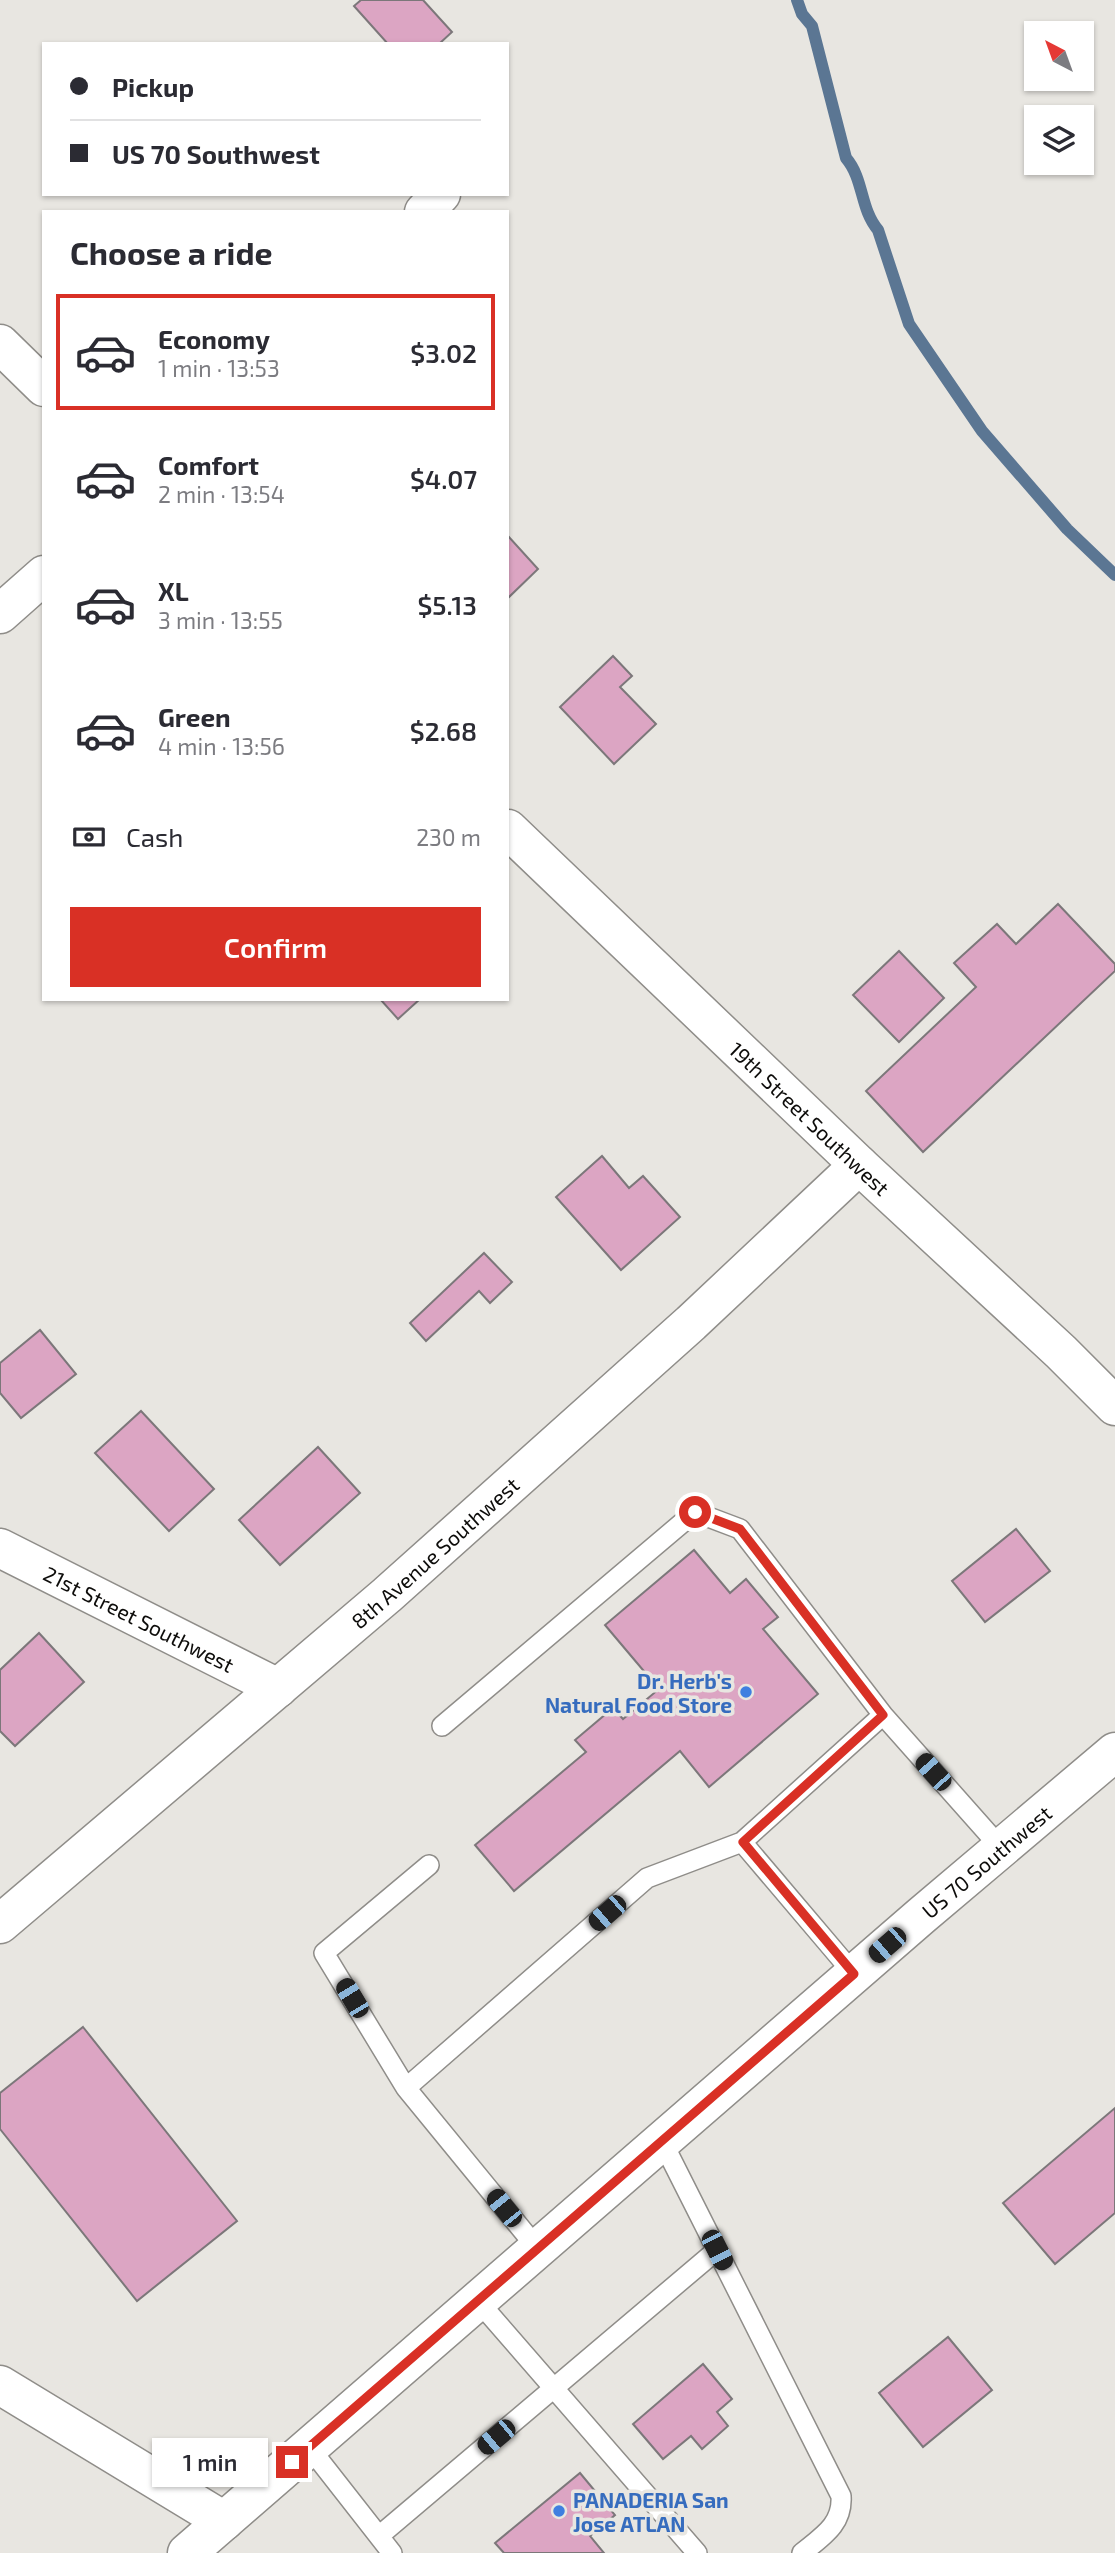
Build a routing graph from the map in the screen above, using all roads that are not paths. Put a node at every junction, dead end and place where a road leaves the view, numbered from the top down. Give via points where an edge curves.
1 (439, 196) edge
2 (426, 210) edge
3 (0, 344) edge
4 (42, 385) edge
5 (42, 577) edge
6 (0, 614) edge
7 (509, 830) edge
8 (859, 1166) junction
9 (1115, 1406) edge
10 (0, 1548) edge
11 (278, 1688) junction
12 (883, 1715) junction
13 (442, 1726) dead end
14 (1115, 1752) edge
15 (743, 1842) junction
16 (1001, 1848) junction
17 (429, 1865) dead end
18 (0, 1924) edge
19 (854, 1974) junction
20 (406, 2088) junction
21 (662, 2141) junction
22 (537, 2248) junction
23 (717, 2250) junction
24 (478, 2301) junction
25 (0, 2385) edge
26 (554, 2387) junction
27 (309, 2447) junction
28 (224, 2521) junction
29 (379, 2536) junction
30 (187, 2553) edge
31 (392, 2553) edge
32 (697, 2553) edge
33 (803, 2553) edge

1 - 2 street
3 - 4 street
5 - 6 street
7 - 8 street, 19th Street Southwest
8 - 9 street, 19th Street Southwest
8 - 11 street, 8th Avenue Southwest via 650,1359
10 - 11 street, 21st Street Southwest
11 - 18 street, 8th Avenue Southwest
12 - 13 lane via 740,1529 695,1512
12 - 15 lane
12 - 16 lane
14 - 16 street, US 70 Southwest
15 - 19 lane
15 - 20 lane via 647,1878
16 - 19 street, US 70 Southwest
17 - 20 lane via 324,1953
19 - 21 street, US 70 Southwest
20 - 22 lane
21 - 22 street, US 70 Southwest
21 - 23 lane
22 - 24 street, US 70 Southwest
23 - 26 lane
23 - 33 lane via 841,2496 842,2509 834,2527
24 - 26 lane
24 - 27 street, US 70 Southwest
25 - 28 street
26 - 29 lane
26 - 32 lane
27 - 28 street, US 70 Southwest
27 - 29 lane
28 - 30 street, US 70 Southwest
29 - 31 lane

